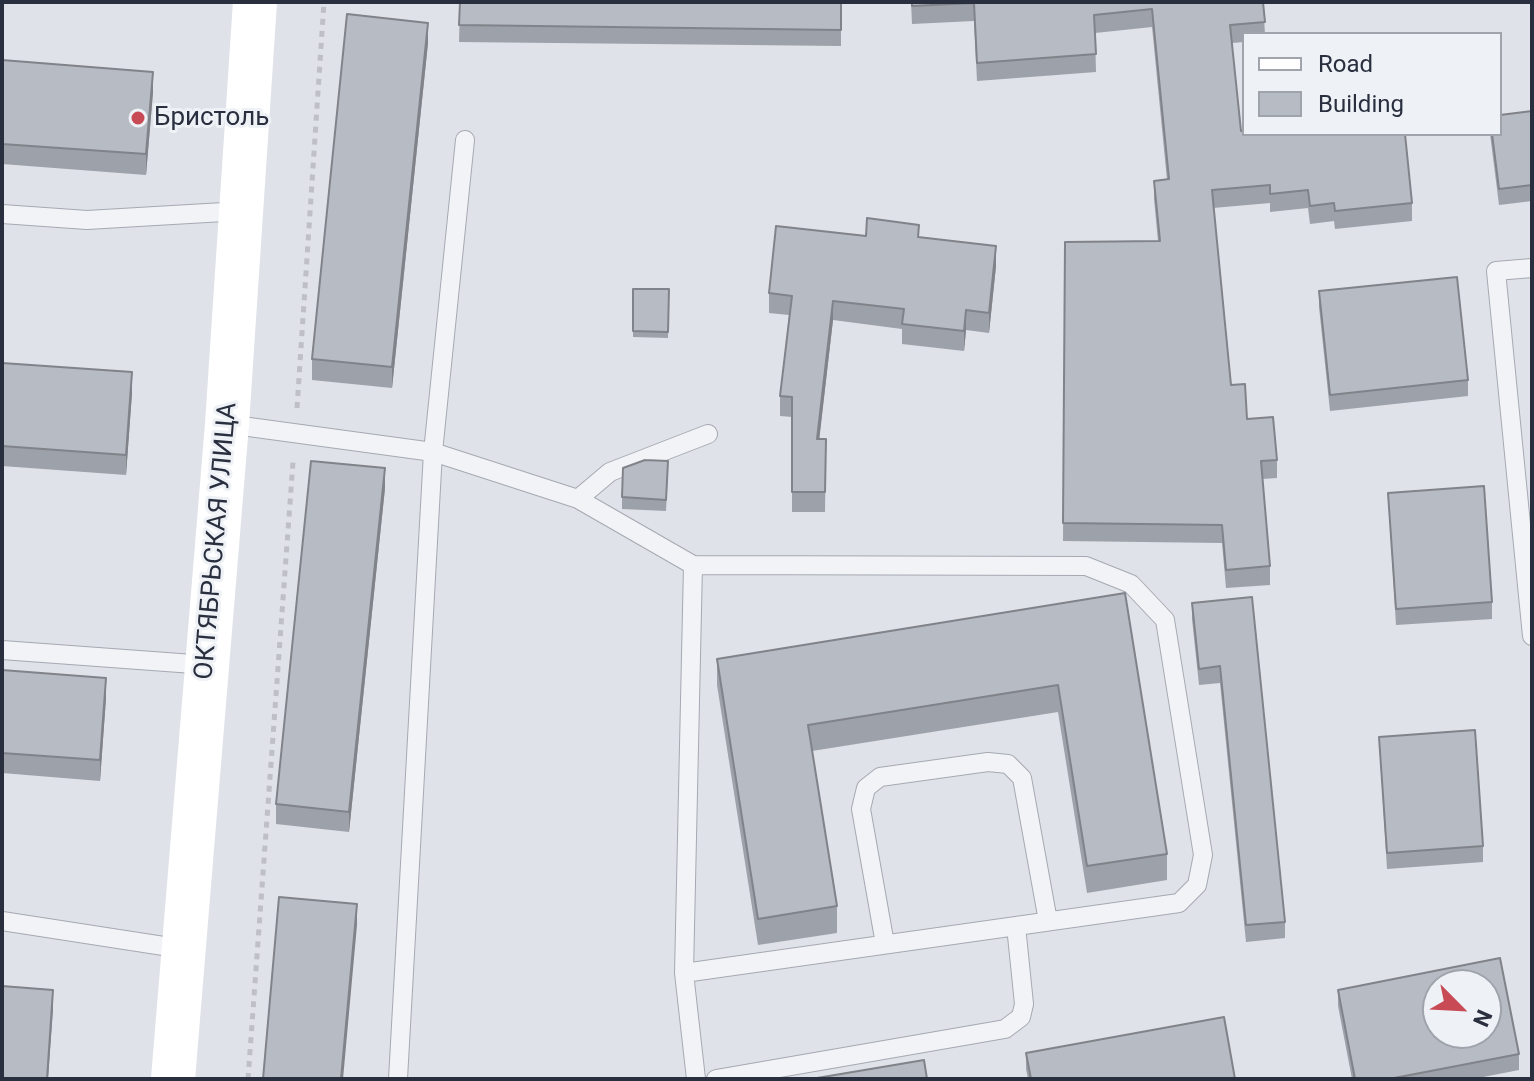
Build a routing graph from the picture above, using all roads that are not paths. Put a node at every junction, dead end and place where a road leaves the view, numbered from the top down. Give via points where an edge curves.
1 (255, 2) edge
2 (465, 140) dead end
3 (241, 211) junction
4 (2, 214) edge
5 (1532, 268) edge
6 (227, 424) junction
7 (708, 434) dead end
8 (433, 452) junction
9 (578, 499) junction
10 (693, 565) junction
11 (1532, 636) edge
12 (2, 650) edge
13 (207, 665) junction
14 (2, 921) edge
15 (1048, 921) junction
16 (1016, 926) junction
17 (885, 944) junction
18 (183, 949) junction
19 (684, 973) junction
20 (173, 1079) edge
21 (398, 1079) edge
22 (696, 1079) edge
23 (716, 1079) edge

1 - 3 street, ОКТЯБРЬСКАЯ УЛИЦА
2 - 8 lane
3 - 4 lane via 87,220
3 - 6 street, ОКТЯБРЬСКАЯ УЛИЦА
5 - 11 lane via 1496,271
6 - 8 lane
6 - 13 street, ОКТЯБРЬСКАЯ УЛИЦА
7 - 9 lane via 610,472
8 - 9 lane
8 - 21 lane
9 - 10 lane
10 - 15 lane via 1086,566 1131,584 1165,620 1203,855 1197,885 1179,903
10 - 19 lane
12 - 13 lane
13 - 18 street, ОКТЯБРЬСКАЯ УЛИЦА
14 - 18 lane
15 - 16 lane
15 - 17 lane via 1022,778 1008,764 988,762 880,777 866,788 861,809
16 - 17 lane
16 - 23 lane via 1024,1004 1021,1017 1005,1029
17 - 19 lane
18 - 20 street, ОКТЯБРЬСКАЯ УЛИЦА
19 - 22 lane

